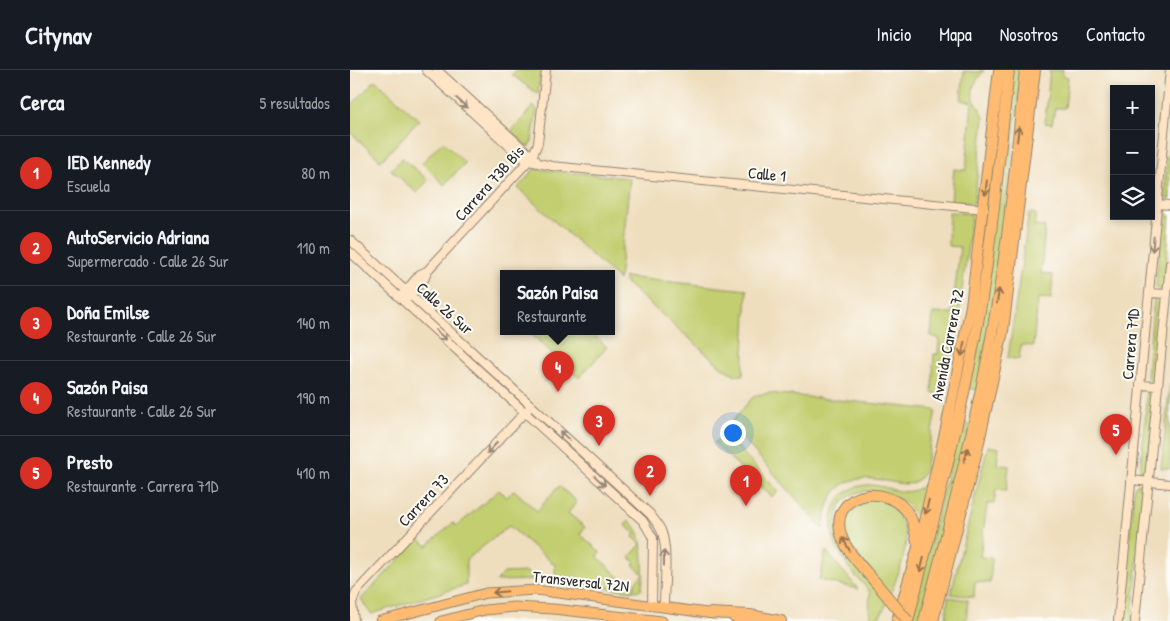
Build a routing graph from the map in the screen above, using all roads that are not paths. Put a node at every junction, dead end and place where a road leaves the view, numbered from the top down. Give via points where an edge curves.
1 (426, 70) edge
2 (437, 70) edge
3 (546, 70) edge
4 (999, 70) edge
5 (1008, 70) edge
6 (1025, 70) edge
7 (1035, 70) edge
8 (1170, 70) edge
9 (1166, 147) edge
10 (531, 159) junction
11 (1157, 204) junction
12 (1170, 205) edge
13 (984, 209) junction
14 (350, 240) edge
15 (350, 252) edge
16 (1003, 262) junction
17 (1170, 264) edge
18 (984, 282) junction
19 (1009, 285) junction
20 (408, 293) junction
21 (1149, 293) junction
22 (1167, 294) junction
23 (402, 300) junction
24 (970, 314) junction
25 (1140, 385) junction
26 (1158, 386) junction
27 (531, 405) junction
28 (525, 412) junction
29 (945, 433) junction
30 (948, 460) junction
31 (1131, 480) junction
32 (1149, 482) junction
33 (1170, 484) edge
34 (650, 514) junction
35 (643, 521) junction
36 (918, 546) junction
37 (902, 600) junction
38 (652, 605) junction
39 (664, 606) junction
40 (709, 613) junction
41 (608, 615) junction
42 (935, 618) edge
43 (354, 621) edge
44 (380, 621) edge
45 (441, 621) edge
46 (622, 621) edge
47 (662, 621) edge
48 (750, 621) edge
49 (781, 621) edge
50 (890, 621) edge
51 (897, 621) edge
52 (908, 621) edge
53 (924, 621) edge
54 (1118, 621) edge
55 (1135, 621) edge

1 -> 10 street, Calle 1 via 520,156
2 - 10 street, Calle 1
3 - 10 street, Carrera 73B Bis via 538,143
4 -> 13 highway, Avenida Carrera 72
5 - 18 highway, Avenida Carrera 72
16 -> 6 highway
7 - 19 highway
8 - 9 street, Carrera 71D
9 - 11 street, Carrera 71D
10 - 13 street, Calle 1 via 547,165
10 - 20 street, Carrera 73B Bis via 420,274
11 - 12 street
11 -> 21 street, Carrera 71D
13 - 24 highway, Avenida Carrera 72
14 - 20 street, Calle 26 Sur
15 - 23 street, Calle 26 Sur
16 - 19 highway
53 -> 16 highway via 975,420
17 - 22 street, Carrera 71D
18 - 24 highway
18 - 30 highway, Avenida Carrera 72
19 - 42 highway via 988,401
20 - 23 street, Carrera 73B Bis
20 - 27 street, Calle 26 Sur
21 - 22 street
21 - 25 street, Carrera 71D
22 - 26 street, Carrera 71D
23 -> 28 street, Calle 26 Sur
24 -> 29 highway, Avenida Carrera 72
25 - 26 street
25 - 31 street, Carrera 71D
26 - 32 street, Carrera 71D
27 - 28 street, Carrera 73
34 -> 27 street, Calle 26 Sur
28 -> 35 street, Calle 26 Sur
28 -> 43 street, Carrera 73 via 360,587 353,597
29 - 30 highway
29 -> 36 highway, Avenida Carrera 72
30 -> 52 highway, Avenida Carrera 72
31 - 32 street
31 - 54 street, Carrera 71D
32 - 33 street
32 - 55 street, Carrera 71D
34 - 35 street
39 -> 34 street, Calle 26 Sur via 663,537
35 - 38 street, Calle 26 Sur via 653,538
36 - 37 highway, Avenida Carrera 72
52 -> 36 highway, bridge via 844,542 840,520 847,504 869,494 887,497 900,504 914,525
37 - 50 highway
37 - 51 highway, Avenida Carrera 72
38 - 39 main road, Transversal 72N
38 -> 44 main road, Transversal 72N via 547,590 517,590 486,593
39 - 40 main road, Transversal 72N
40 - 48 main road, Transversal 72N
40 - 49 highway via 750,615
41 - 45 main road, Transversal 72N via 514,607 485,610
41 - 46 street
41 - 47 main road, Transversal 72N

